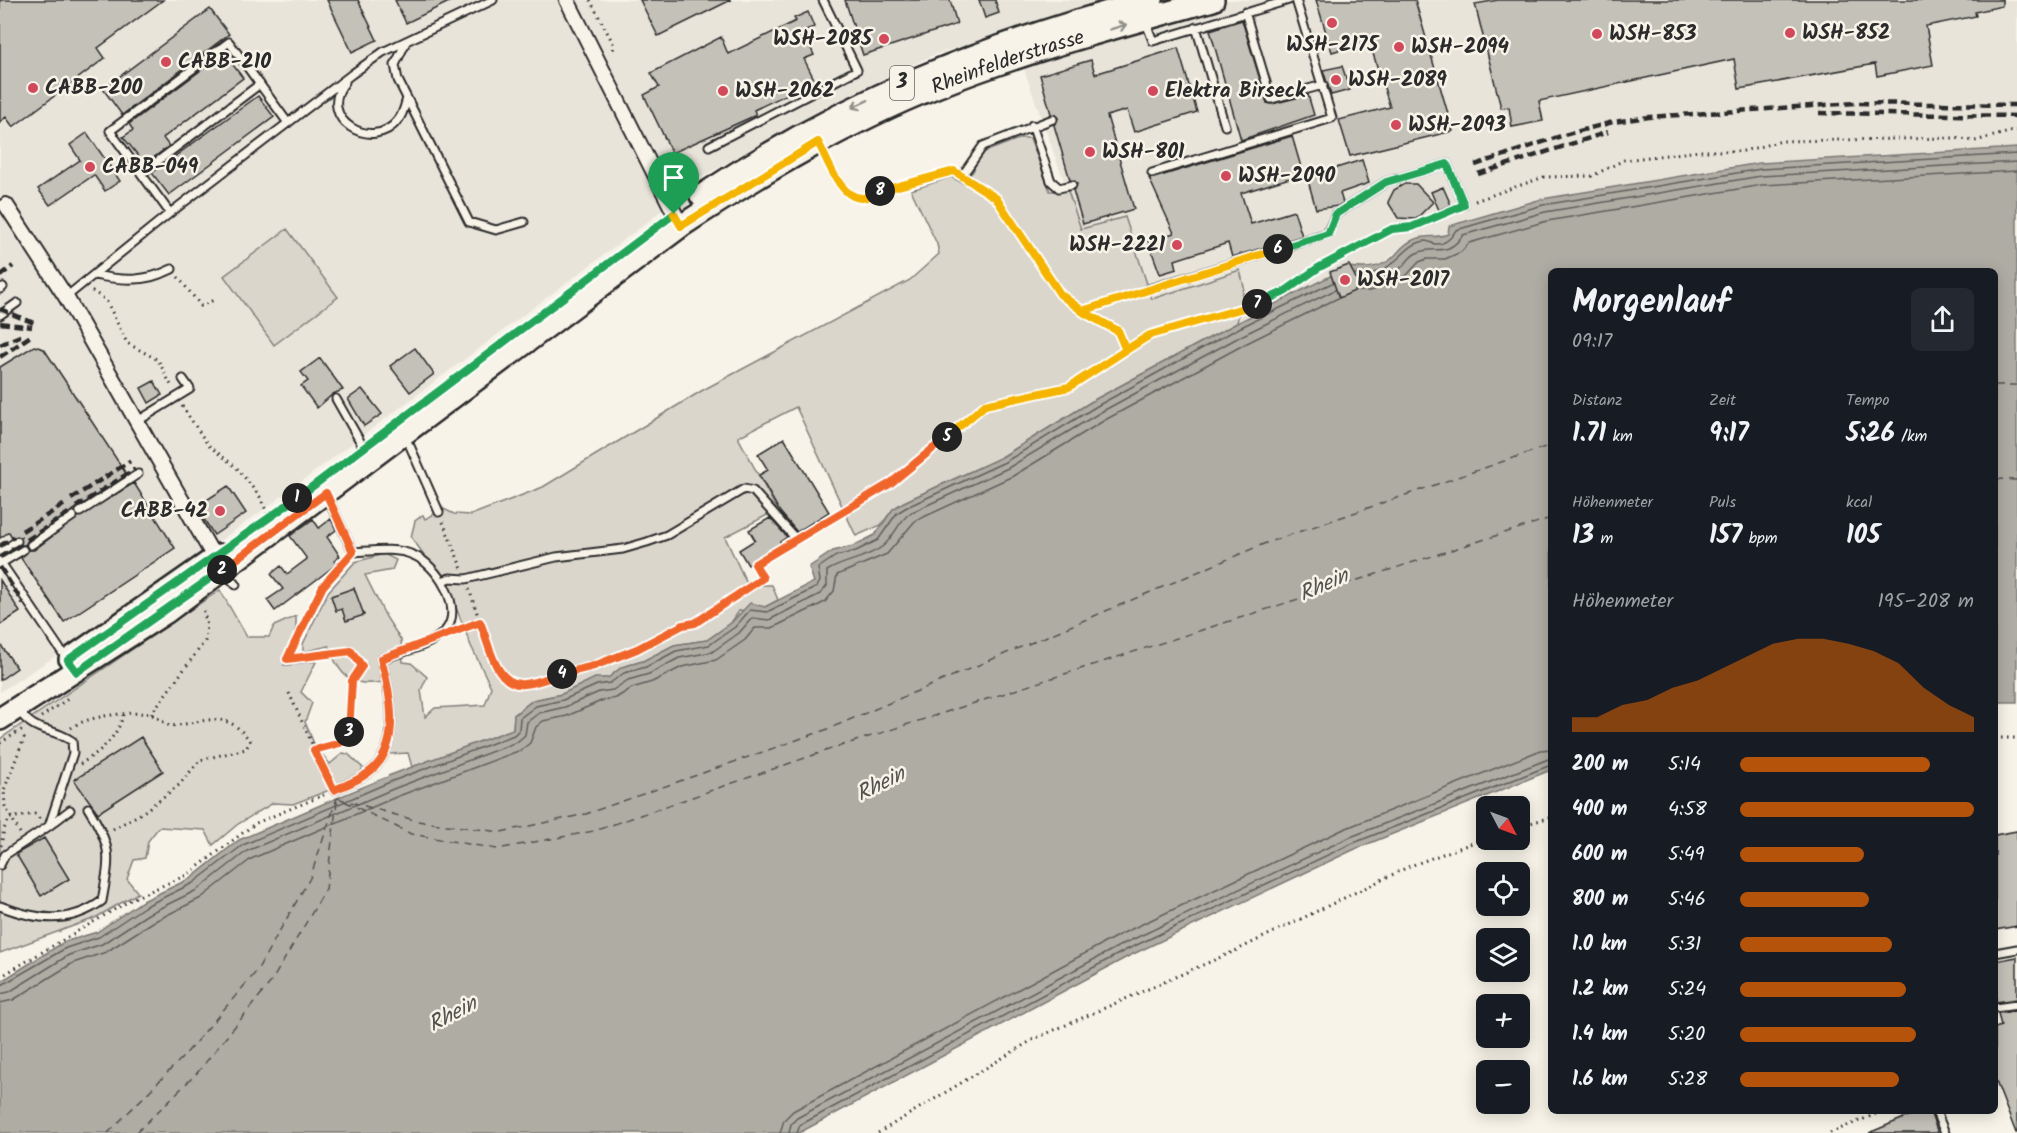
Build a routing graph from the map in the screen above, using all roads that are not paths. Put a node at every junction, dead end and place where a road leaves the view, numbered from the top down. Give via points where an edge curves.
1 (494, 0) edge
2 (567, 0) edge
3 (823, 0) edge
4 (1213, 0) edge
5 (1289, 0) edge
6 (1296, 0) edge
7 (1145, 8) edge
8 (1245, 12) junction
9 (1196, 27) junction
10 (405, 42) junction
11 (352, 74) junction
12 (260, 84) junction
13 (1323, 85) junction
14 (407, 98) junction
15 (1053, 119) dead end
16 (288, 123) junction
17 (1032, 125) junction
18 (1225, 126) dead end
19 (709, 146) dead end
20 (142, 173) junction
21 (1152, 173) dead end
22 (962, 176) road end
23 (1072, 185) dead end
24 (6, 205) dead end
25 (1464, 205) road end
26 (170, 213) junction
27 (678, 220) junction
28 (524, 222) dead end
29 (175, 273) road end
30 (95, 275) junction
31 (1149, 289) road end
32 (66, 297) junction
33 (17, 303) dead end
34 (0, 315) edge
35 (183, 379) dead end
36 (336, 399) dead end
37 (136, 422) junction
38 (402, 436) junction
39 (367, 455) junction
40 (138, 474) dead end
41 (326, 493) junction
42 (439, 512) road end
43 (796, 539) road end
44 (17, 541) dead end
45 (30, 545) dead end
46 (23, 550) dead end
47 (0, 552) edge
48 (0, 563) edge
49 (224, 571) junction
50 (442, 581) junction
51 (72, 666) junction
52 (8, 713) edge
53 (334, 790) road end
54 (88, 808) dead end
55 (70, 810) dead end
56 (49, 826) junction
57 (0, 865) edge
58 (0, 906) edge
59 (2017, 949) edge
60 (1998, 952) edge
61 (2017, 1005) edge
62 (1998, 1008) edge
63 (1937, 1114) edge
64 (1945, 1133) edge

1 - 10 lane
2 - 27 street
3 - 19 lane via 857,70
4 - 7 main road, Rheinfelderstrasse / 3
5 - 8 lane
6 - 13 lane
7 - 9 lane via 1153,41
27 -> 7 main road, Rheinfelderstrasse / 3 via 818,142 935,87
7 -> 27 main road, Rheinfelderstrasse / 3 via 1030,35 908,80 764,154
8 - 9 lane
8 - 13 lane via 1271,99
9 - 18 lane
10 - 11 lane
10 - 14 lane via 396,65
11 - 14 lane via 339,90 336,101 339,116 360,132 388,129 398,121
11 - 16 lane
12 - 16 lane
12 - 20 lane
12 - 20 lane via 229,42 110,131
13 - 21 lane via 1332,118
14 - 28 lane via 469,222 496,230
15 - 17 lane
16 - 26 lane
17 - 22 lane via 983,146
17 - 23 lane via 1051,181 1059,188
20 - 26 lane
24 - 32 street
25 - 31 lane via 1447,164 1386,182 1336,214 1328,234
26 - 30 lane
27 - 38 main road, Rheinfelderstrasse / 3
27 - 39 main road, Rheinfelderstrasse / 3
29 - 30 lane via 135,280
30 - 32 lane
32 - 37 street
33 - 34 lane
35 - 37 lane via 190,389
36 - 39 lane
37 - 49 street
38 - 39 main road, Rheinfelderstrasse / 3
38 - 42 lane
39 - 41 main road, Rheinfelderstrasse / 3
39 - 49 main road, Rheinfelderstrasse / 3
40 - 45 lane
41 - 49 main road, Rheinfelderstrasse / 3
41 - 50 lane via 353,552 413,554
43 - 50 lane via 753,491 744,489 667,536 623,549 556,556 466,579
44 - 47 lane
46 - 48 lane
48 - 51 lane
49 - 51 main road, Rheinfelderstrasse / 3
50 - 53 lane via 451,606 451,620 436,639 381,659 391,712 388,745 375,767
51 - 52 main road, Rheinfelderstrasse / 3
52 - 56 lane via 72,741 73,753
54 - 58 lane via 104,834 110,858 102,901 84,914 55,919 23,915
55 - 56 lane
56 - 57 lane via 5,855
59 - 60 lane
61 - 62 lane
63 - 64 lane

